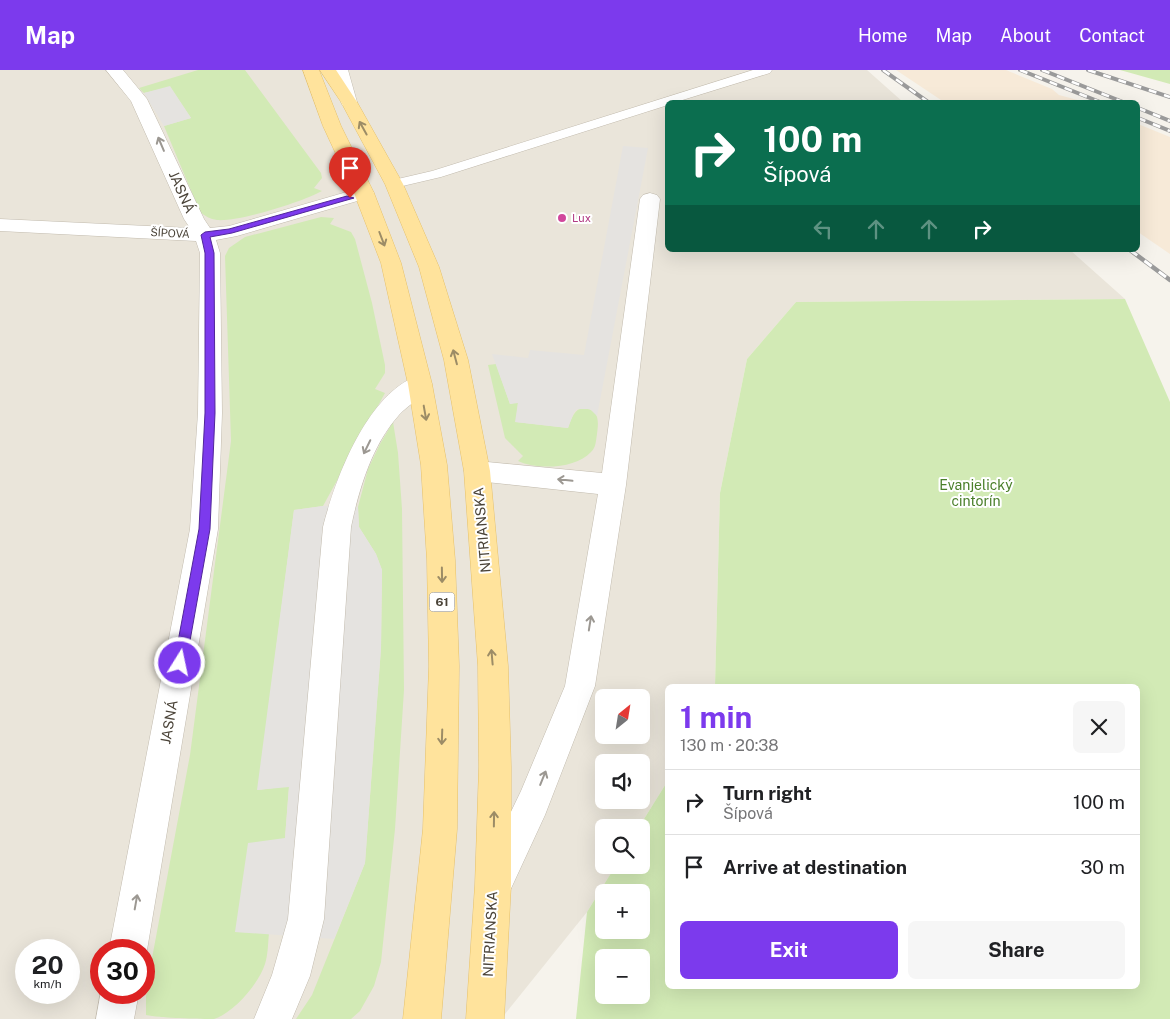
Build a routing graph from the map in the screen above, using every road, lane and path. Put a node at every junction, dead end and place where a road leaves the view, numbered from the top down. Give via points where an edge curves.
1 (114, 70) edge
2 (294, 70) edge
3 (311, 70) edge
4 (328, 70) edge
5 (340, 70) edge
6 (766, 70) edge
7 (671, 100) edge
8 (349, 102) junction
9 (665, 102) edge
10 (332, 126) junction
11 (394, 184) junction
12 (364, 193) junction
13 (650, 199) dead end
14 (0, 225) edge
15 (205, 235) junction
16 (420, 384) junction
17 (477, 471) junction
18 (613, 485) junction
19 (493, 885) junction
20 (130, 939) edge
21 (118, 1004) edge
22 (115, 1019) edge
23 (272, 1019) edge
24 (422, 1019) edge
25 (485, 1019) edge

15 -> 1 street, JASNÁ via 194,219 139,99
2 - 10 main road, 61
3 - 10 main road, 61
4 - 8 main road, NITRIANSKA
5 - 8 street
6 - 7 lane
11 -> 8 main road, NITRIANSKA
9 - 11 lane via 436,174
10 - 12 main road, 61
17 -> 11 main road, NITRIANSKA via 456,360 429,267
12 - 15 street, ŠÍPOVÁ via 230,232
12 -> 16 main road, 61 via 391,263
13 - 18 street
14 - 15 street, ŠÍPOVÁ
20 -> 15 street, JASNÁ via 204,529 210,413 210,253
16 -> 23 street via 383,417 342,501 336,527 306,919 291,976
16 -> 24 main road, 61 via 434,465 444,666 440,829
18 -> 17 street
19 -> 17 main road, NITRIANSKA via 493,666
19 -> 18 street via 533,804 580,686
19 - 25 main road, NITRIANSKA
21 - 22 street

